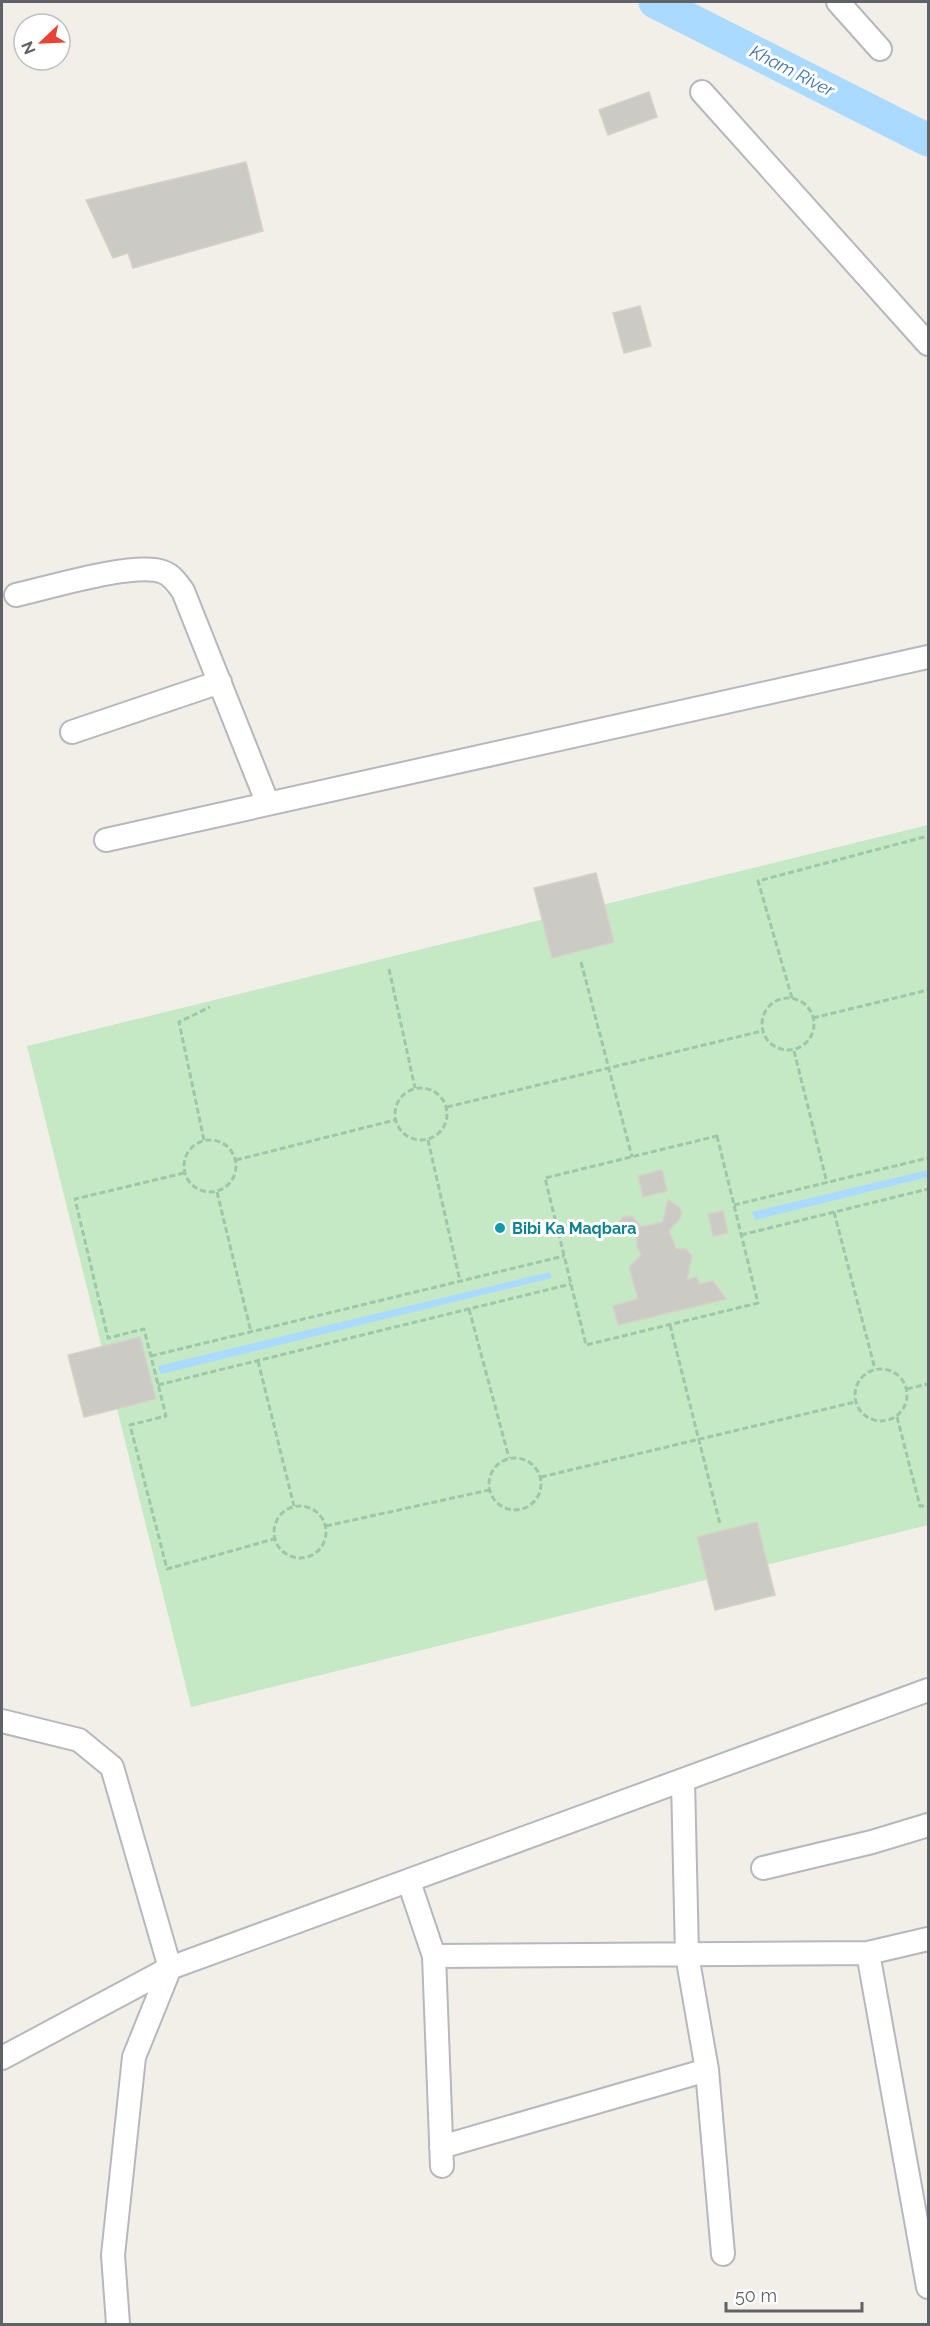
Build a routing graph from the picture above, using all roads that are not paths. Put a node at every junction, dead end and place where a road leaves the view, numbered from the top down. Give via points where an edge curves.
1 (838, 2) edge
2 (880, 49) dead end
3 (702, 93) dead end
4 (928, 344) edge
5 (16, 595) dead end
6 (928, 657) edge
7 (220, 682) junction
8 (72, 732) dead end
9 (268, 804) junction
10 (106, 840) dead end
11 (928, 1690) edge
12 (2, 1721) edge
13 (683, 1780) junction
14 (928, 1825) edge
15 (763, 1868) dead end
16 (409, 1882) junction
17 (928, 1939) edge
18 (868, 1953) junction
19 (687, 1955) junction
20 (434, 1956) junction
21 (170, 1968) junction
22 (2, 2058) edge
23 (707, 2070) junction
24 (723, 2254) dead end
25 (928, 2287) edge
26 (118, 2325) edge

1 - 2 street
3 - 4 street
5 - 7 street via 130,568 162,572 183,591
6 - 9 street
7 - 8 street
7 - 9 street
9 - 10 street
11 - 13 street
12 - 21 street via 79,1740 112,1767
13 - 16 street
13 - 19 street
14 - 15 street
16 - 20 street
16 - 21 street
17 - 18 street
18 - 19 street
18 - 25 street
19 - 20 street
19 - 23 street
20 - 23 street via 441,2156
21 - 22 street
21 - 26 street via 134,2057 113,2254
23 - 24 street

